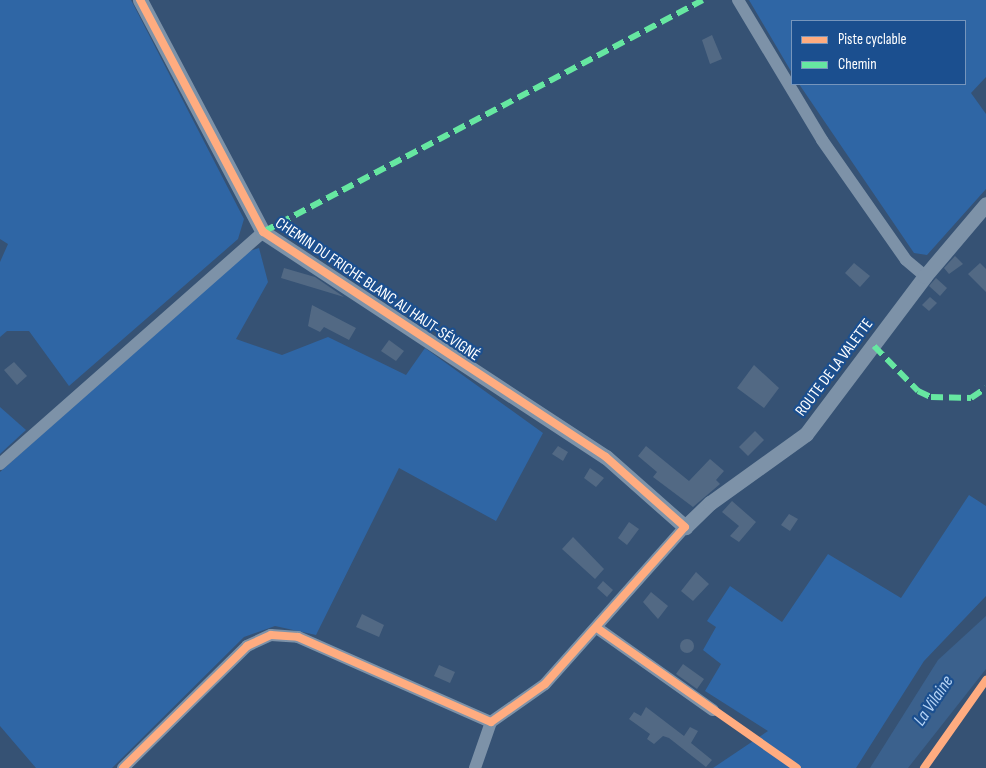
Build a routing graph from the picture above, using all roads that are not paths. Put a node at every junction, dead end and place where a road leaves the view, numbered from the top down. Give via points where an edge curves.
1 (140, 0) edge
2 (738, 0) edge
3 (986, 204) edge
4 (263, 232) junction
5 (925, 276) junction
6 (0, 464) edge
7 (685, 527) junction
8 (597, 628) junction
9 (713, 710) dead end
10 (491, 722) junction
11 (123, 768) edge
12 (474, 768) edge

1 - 4 street, CHEMIN DU FRICHE BLANC AU HAUT-SÉVIGNÉ
2 - 5 street via 822,140 906,260
3 - 5 street, ROUTE DE LA VALETTE
4 - 6 street
4 - 7 street, CHEMIN DU FRICHE BLANC AU HAUT-SÉVIGNÉ via 606,457
5 - 7 street, ROUTE DE LA VALETTE via 806,434 710,502
7 - 8 street
8 - 9 street
8 - 10 street via 545,684
10 - 11 street via 298,637 271,635 248,646
10 - 12 street

